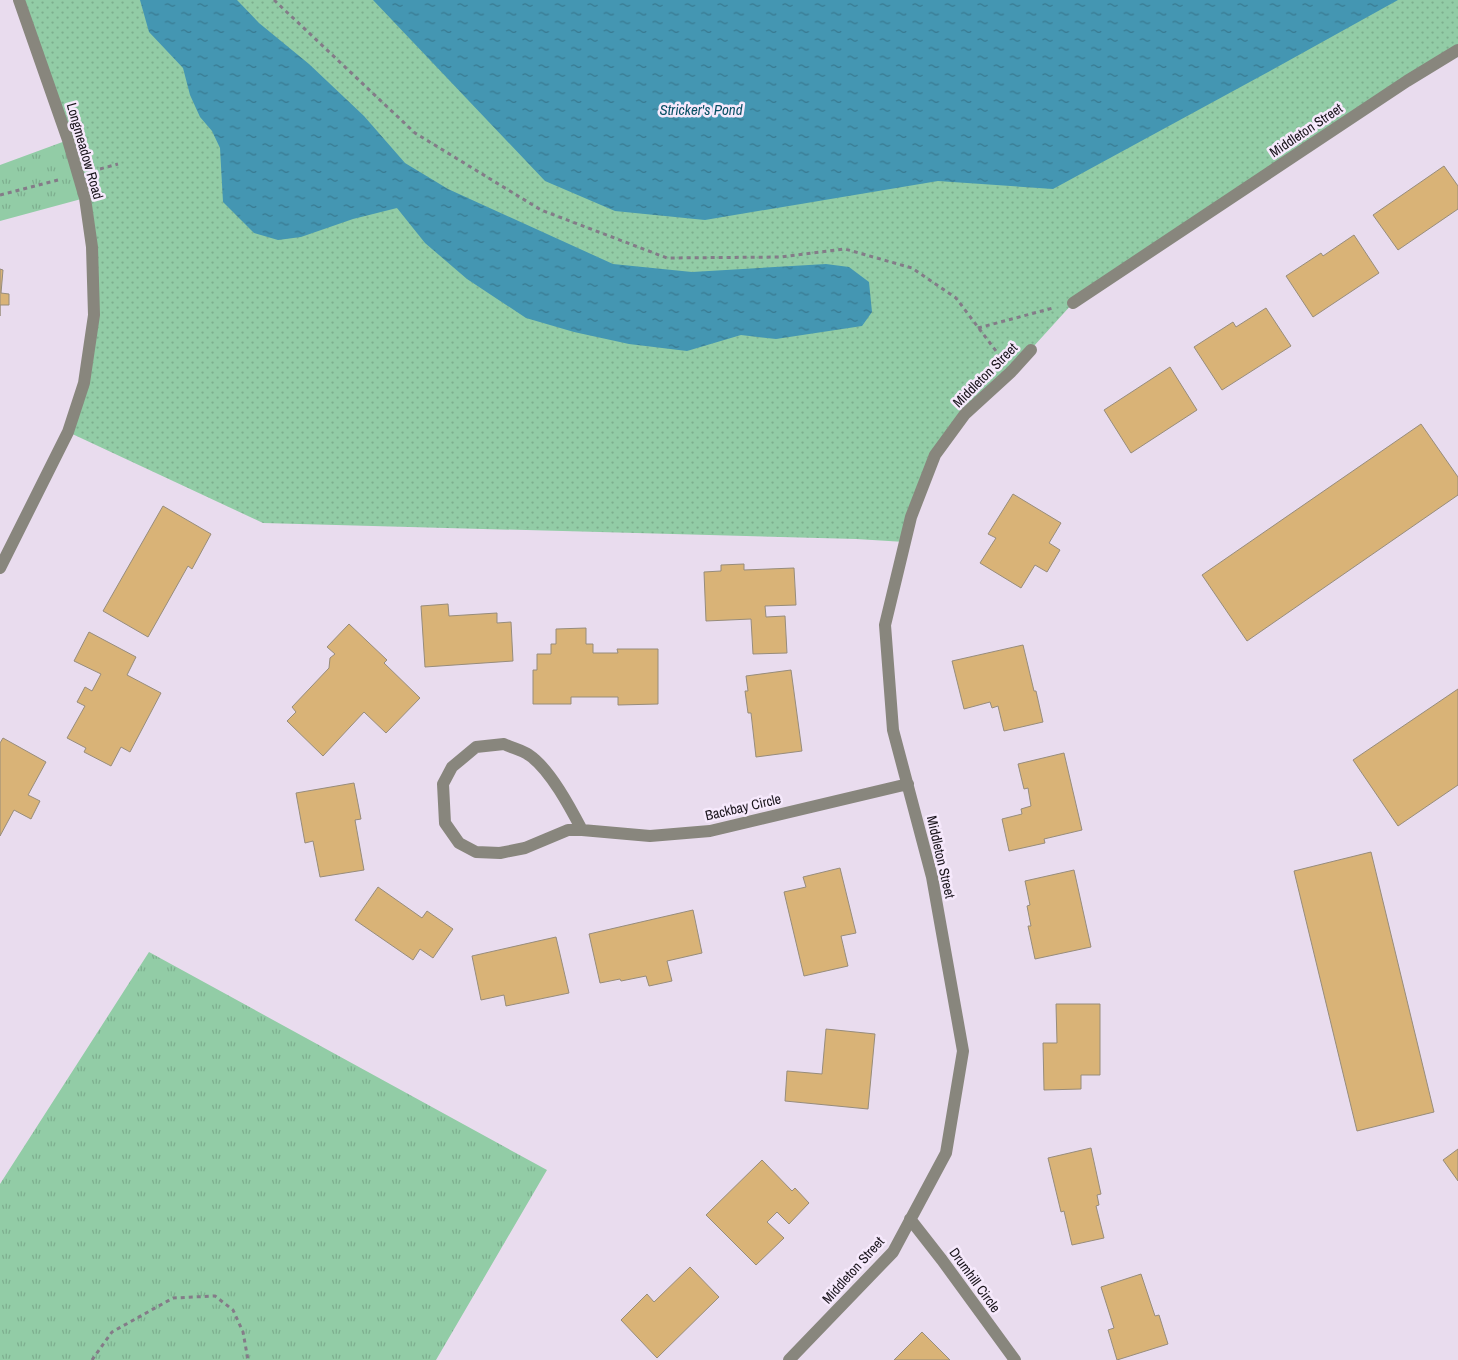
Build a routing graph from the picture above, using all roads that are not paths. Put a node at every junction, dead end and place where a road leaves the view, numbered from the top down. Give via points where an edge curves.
1 (19, 0) edge
2 (1458, 50) edge
3 (1073, 303) road end
4 (1031, 350) dead end
5 (5, 547) edge
6 (0, 568) edge
7 (908, 784) junction
8 (582, 830) junction
9 (910, 1220) junction
10 (789, 1360) edge
11 (1015, 1360) edge

1 - 5 street, Longmeadow Road via 85,198 92,247 94,315 84,383 68,432
2 - 3 street, Middleton Street
4 - 7 street, Middleton Street via 965,414 935,455 911,517 885,625 893,730
5 - 6 street, Longmeadow Road
7 - 8 street, Backbay Circle via 710,831 650,836
7 - 9 street, Middleton Street via 932,877 963,1051 946,1153
8 - 8 street, Backbay Circle via 568,803 544,770 529,755 504,744 476,747 452,767 443,784 445,823 459,843 476,852 500,853 525,848 568,830
9 - 10 street, Middleton Street via 892,1252
9 - 11 street, Drumhill Circle

